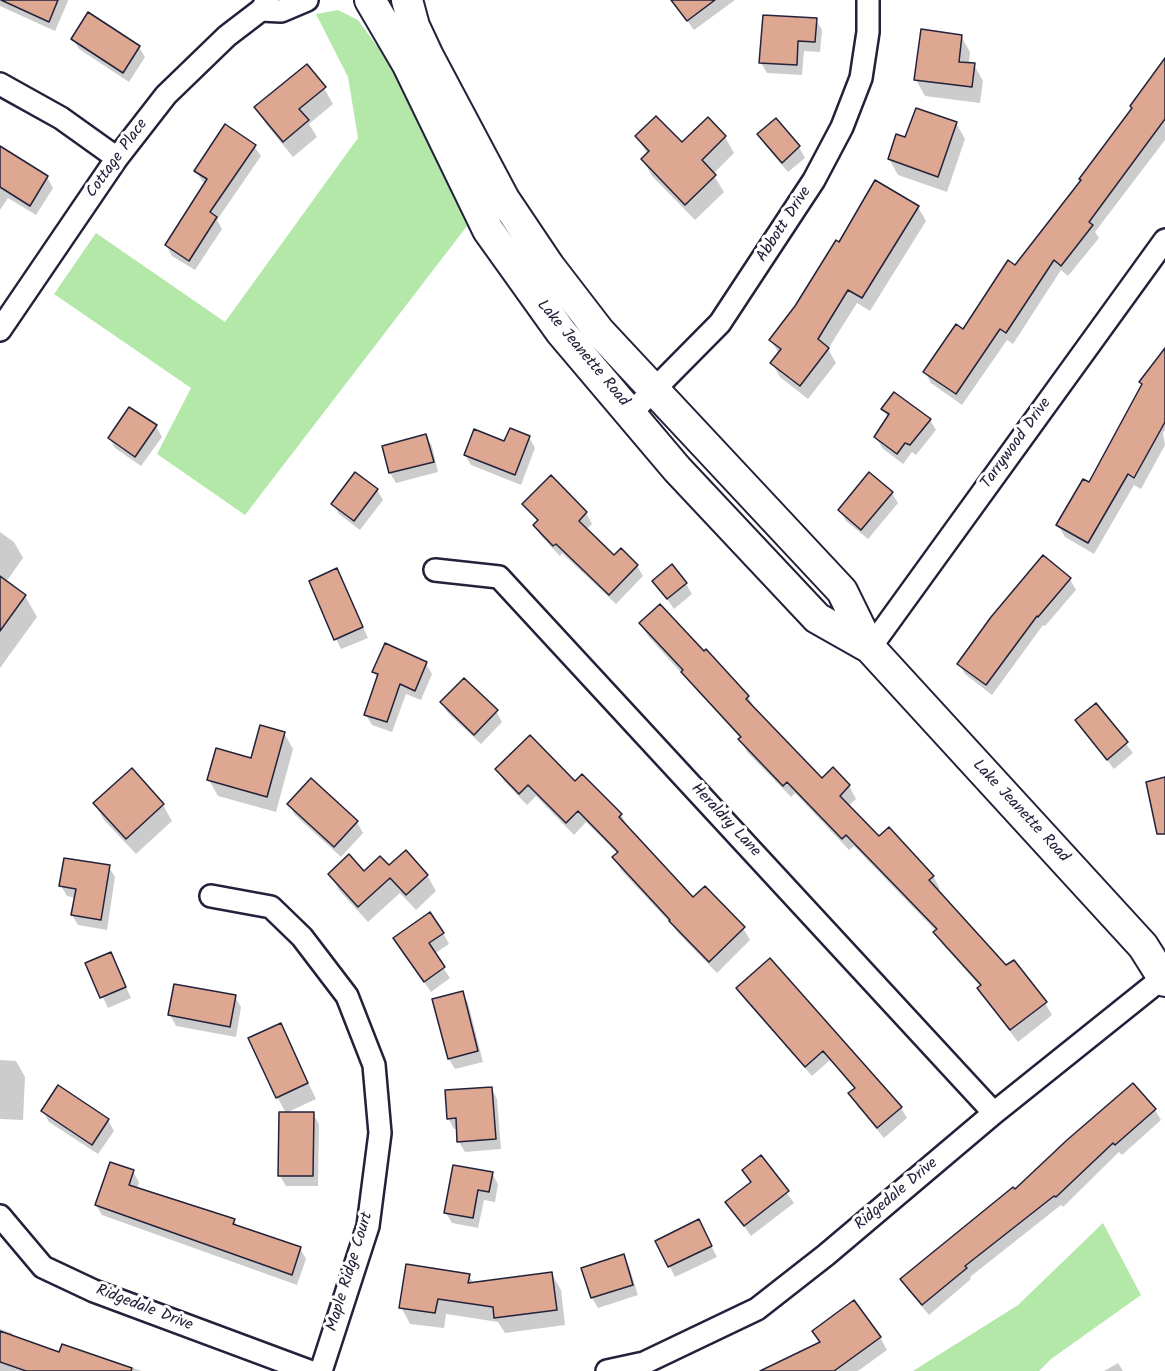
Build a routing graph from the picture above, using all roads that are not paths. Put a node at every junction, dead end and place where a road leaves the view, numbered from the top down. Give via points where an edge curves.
1 (307, 0) edge
2 (370, 0) edge
3 (407, 0) edge
4 (868, 0) edge
5 (264, 5) edge
6 (0, 84) edge
7 (117, 158) junction
8 (1165, 240) edge
9 (0, 330) edge
10 (653, 391) junction
11 (631, 413) junction
12 (435, 570) dead end
13 (870, 648) junction
14 (211, 896) dead end
15 (1164, 978) edge
16 (994, 1113) junction
17 (0, 1216) edge
18 (309, 1371) edge
19 (321, 1371) edge
20 (607, 1371) edge

1 - 5 street, Cottage Place via 281,11
2 - 11 street, Lake Jeanette Road via 408,64 488,230 561,332
3 - 10 street, Lake Jeanette Road via 428,57 504,199 599,331
4 - 10 street, Abbott Drive via 861,78 842,127 814,180 720,323
5 - 7 street, Cottage Place via 166,95
6 - 7 street via 61,118
7 - 9 street, Cottage Place
8 - 13 street, Tarrywood Drive
10 - 11 street, Abbott Drive
10 - 13 street, Lake Jeanette Road via 842,591
11 - 13 street, Lake Jeanette Road via 677,469 817,618
12 - 16 street, Heraldry Lane via 499,577
13 - 15 street, Lake Jeanette Road via 1143,946
14 - 19 street, Maple Ridge Court via 271,907 302,937 347,996 374,1065 380,1133 368,1226
15 - 16 street, Ridgedale Drive
16 - 20 street, Ridgedale Drive via 826,1256 757,1309 644,1364
17 - 18 street, Ridgedale Drive via 43,1267 94,1291

